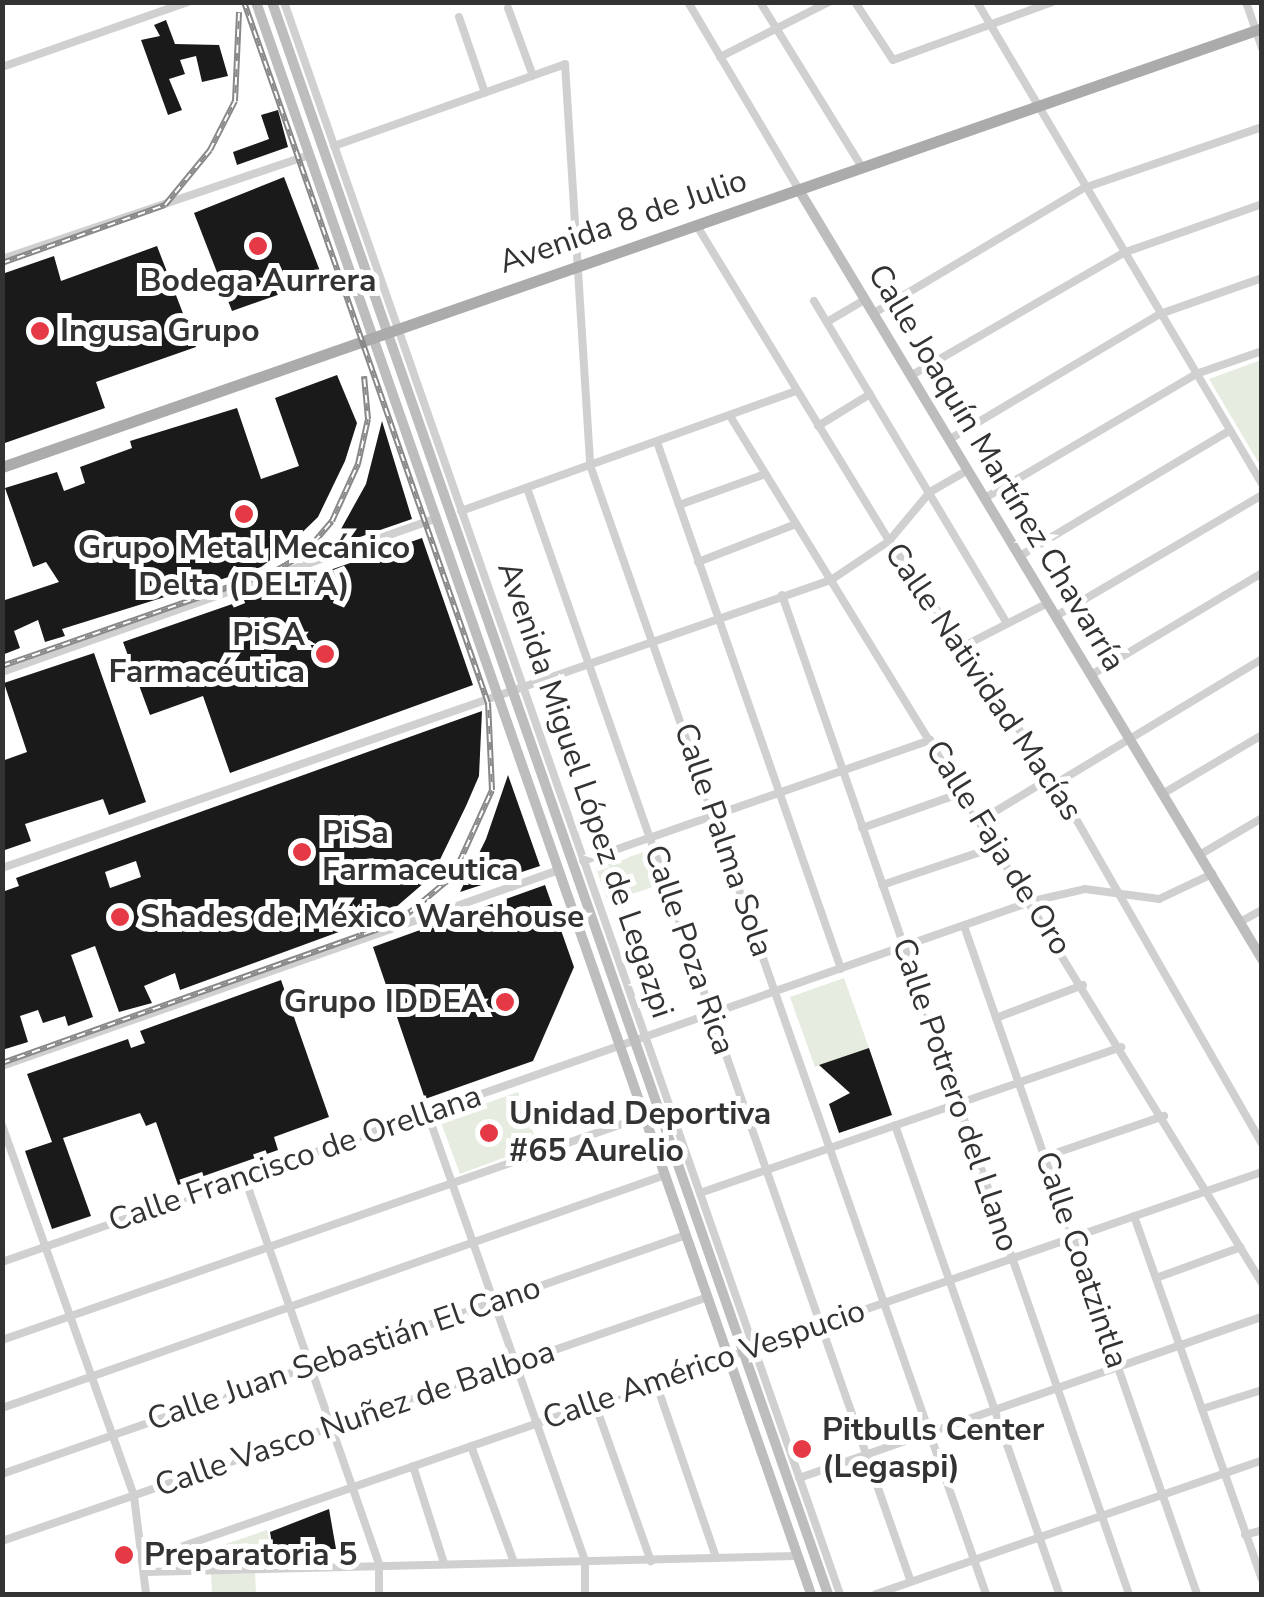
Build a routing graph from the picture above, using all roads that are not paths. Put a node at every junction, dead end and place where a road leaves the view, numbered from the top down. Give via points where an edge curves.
1 (188, 2) edge
2 (256, 2) edge
3 (272, 2) edge
4 (284, 2) edge
5 (688, 2) edge
6 (760, 2) edge
7 (829, 2) edge
8 (856, 2) edge
9 (976, 2) edge
10 (1052, 2) edge
11 (1246, 2) edge
12 (508, 8) dead end
13 (459, 17) dead end
14 (990, 24) junction
15 (1258, 29) edge
16 (775, 30) junction
17 (1262, 48) edge
18 (720, 57) junction
19 (2, 66) edge
20 (534, 76) junction
21 (486, 94) junction
22 (1037, 106) junction
23 (1262, 127) edge
24 (334, 146) junction
25 (309, 155) junction
26 (862, 167) junction
27 (1084, 188) junction
28 (799, 190) junction
29 (1262, 204) edge
30 (697, 226) junction
31 (1123, 253) junction
32 (2, 260) edge
33 (578, 266) junction
34 (1262, 278) edge
35 (866, 300) junction
36 (814, 302) dead end
37 (874, 313) junction
38 (1160, 314) junction
39 (826, 322) junction
40 (386, 333) junction
41 (1262, 351) edge
42 (1196, 374) junction
43 (912, 375) junction
44 (796, 391) junction
45 (870, 394) junction
46 (730, 416) junction
47 (818, 426) junction
48 (1230, 430) junction
49 (950, 439) junction
50 (657, 442) junction
51 (590, 466) junction
52 (2, 467) edge
53 (968, 470) junction
54 (766, 474) junction
55 (1262, 484) edge
56 (527, 488) junction
57 (930, 492) junction
58 (1262, 495) edge
59 (985, 498) junction
60 (679, 505) junction
61 (461, 510) junction
62 (436, 518) junction
63 (796, 524) junction
64 (889, 542) junction
65 (460, 545) junction
66 (447, 550) junction
67 (1020, 556) junction
68 (698, 562) junction
69 (1262, 572) edge
70 (831, 580) junction
71 (782, 596) junction
72 (1048, 602) junction
73 (1056, 616) junction
74 (718, 618) junction
75 (1006, 623) junction
76 (653, 640) junction
77 (958, 649) junction
78 (1262, 659) edge
79 (588, 663) junction
80 (2, 672) edge
81 (1091, 675) junction
82 (516, 687) junction
83 (496, 690) junction
84 (1262, 735) edge
85 (1130, 737) junction
86 (932, 740) junction
87 (843, 771) junction
88 (1054, 780) junction
89 (964, 792) junction
90 (780, 793) junction
91 (1164, 793) junction
92 (715, 816) junction
93 (1262, 818) edge
94 (982, 820) junction
95 (862, 828) junction
96 (650, 838) junction
97 (998, 846) junction
98 (1200, 854) junction
99 (583, 862) junction
100 (2, 868) edge
101 (559, 870) junction
102 (1212, 874) junction
103 (882, 886) junction
104 (1122, 897) junction
105 (1033, 901) junction
106 (1262, 910) edge
107 (1240, 922) junction
108 (964, 926) junction
109 (904, 947) junction
110 (1262, 959) edge
111 (841, 969) junction
112 (1083, 986) junction
113 (776, 992) junction
114 (711, 1014) junction
115 (996, 1018) junction
116 (639, 1038) junction
117 (620, 1045) junction
118 (1121, 1047) junction
119 (2, 1066) edge
120 (1019, 1082) junction
121 (957, 1104) junction
122 (427, 1112) junction
123 (645, 1116) junction
124 (1164, 1116) junction
125 (2, 1125) edge
126 (895, 1125) junction
127 (1262, 1144) edge
128 (831, 1148) junction
129 (1044, 1158) junction
130 (765, 1170) junction
131 (1262, 1172) edge
132 (666, 1175) junction
133 (244, 1176) junction
134 (452, 1183) junction
135 (1210, 1191) junction
136 (700, 1193) junction
137 (1134, 1216) junction
138 (686, 1236) junction
139 (1073, 1237) junction
140 (473, 1243) junction
141 (46, 1246) junction
142 (268, 1247) junction
143 (1241, 1248) junction
144 (1011, 1258) junction
145 (2, 1262) edge
146 (1156, 1278) junction
147 (949, 1279) junction
148 (1262, 1283) edge
149 (708, 1298) junction
150 (494, 1302) junction
151 (884, 1302) junction
152 (290, 1308) junction
153 (71, 1316) junction
154 (1262, 1318) edge
155 (819, 1326) junction
156 (2, 1340) edge
157 (1180, 1346) junction
158 (748, 1351) junction
159 (729, 1357) junction
160 (516, 1364) junction
161 (310, 1366) junction
162 (1118, 1367) junction
163 (92, 1377) junction
164 (656, 1383) junction
165 (1056, 1387) junction
166 (1262, 1390) edge
167 (594, 1404) junction
168 (2, 1408) edge
169 (995, 1410) junction
170 (1202, 1410) junction
171 (536, 1424) junction
172 (332, 1428) junction
173 (931, 1432) junction
174 (112, 1435) junction
175 (471, 1446) junction
176 (866, 1456) junction
177 (1262, 1460) edge
178 (412, 1466) junction
179 (1224, 1473) junction
180 (2, 1474) edge
181 (799, 1478) junction
182 (353, 1486) junction
183 (1164, 1495) junction
184 (134, 1496) junction
185 (1101, 1516) junction
186 (1262, 1530) edge
187 (1245, 1536) junction
188 (1040, 1538) junction
189 (2, 1540) edge
190 (798, 1556) junction
191 (716, 1557) junction
192 (146, 1560) junction
193 (651, 1560) junction
194 (975, 1561) junction
195 (514, 1562) junction
196 (585, 1562) junction
197 (444, 1563) junction
198 (379, 1564) junction
199 (146, 1572) junction
200 (1262, 1579) edge
201 (911, 1582) junction
202 (146, 1594) edge
203 (379, 1594) edge
204 (586, 1594) edge
205 (811, 1594) edge
206 (828, 1594) edge
207 (840, 1594) edge
208 (876, 1594) edge
209 (986, 1594) edge
210 (1059, 1594) edge
211 (1129, 1594) edge
212 (1197, 1594) edge

1 - 19 street
2 - 25 main road, Avenida Miguel López de Legazpi
3 - 40 main road, Avenida Miguel López de Legazpi
4 - 24 street, Avenida Miguel López de Legazpi
5 - 18 street, Calle Joaquín Martínez Chavarría
6 - 16 street
7 - 16 street
8 - 14 street via 888,60
9 - 14 street
10 - 14 street
11 - 15 street
12 - 20 street
13 - 21 street
14 - 22 street
15 - 17 street
15 - 22 main road, Avenida 8 de Julio
16 - 18 street
16 - 26 street
18 - 28 street, Calle Joaquín Martínez Chavarría
20 - 21 street
20 - 33 street, Calle Palma Sola via 565,64
21 - 24 street
22 - 26 main road, Avenida 8 de Julio
22 - 27 street
23 - 27 street
24 - 40 street, Avenida Miguel López de Legazpi
25 - 32 street
25 - 40 main road, Avenida Miguel López de Legazpi
26 - 28 main road, Avenida 8 de Julio
27 - 31 street
27 - 37 street
28 - 30 main road, Avenida 8 de Julio
28 - 35 main road, Calle Joaquín Martínez Chavarría
29 - 31 street
30 - 33 main road, Avenida 8 de Julio
30 - 44 street, Calle Natividad Macías
31 - 38 street
31 - 43 street
33 - 40 main road, Avenida 8 de Julio
33 - 51 street, Calle Palma Sola
34 - 38 street
35 - 37 main road, Calle Joaquín Martínez Chavarría
35 - 39 street
36 - 39 street
37 - 43 main road, Calle Joaquín Martínez Chavarría
38 - 42 street
38 - 49 street
39 - 45 street
40 - 52 main road, Avenida 8 de Julio
40 - 61 street, Avenida Miguel López de Legazpi
40 - 62 main road, Avenida Miguel López de Legazpi
40 - 65 main road, Avenida Miguel López de Legazpi
41 - 42 street
42 - 48 street
42 - 59 street
43 - 49 main road, Calle Joaquín Martínez Chavarría
44 - 46 street
44 - 47 street, Calle Natividad Macías
45 - 47 street
45 - 57 street
46 - 50 street
46 - 54 street, Calle Faja de Oro
47 - 64 street, Calle Natividad Macías
48 - 55 street
48 - 67 street
49 - 53 main road, Calle Joaquín Martínez Chavarría
50 - 51 street
50 - 60 street
51 - 56 street
51 - 76 street, Calle Palma Sola
53 - 57 street
53 - 59 main road, Calle Joaquín Martínez Chavarría
54 - 60 street
54 - 63 street, Calle Faja de Oro
56 - 61 street
56 - 79 street, Calle Poza Rica
57 - 64 street
57 - 75 street
58 - 73 street
59 - 67 main road, Calle Joaquín Martínez Chavarría
60 - 68 street
61 - 82 street, Avenida Miguel López de Legazpi
62 - 66 main road, Avenida Miguel López de Legazpi
62 - 80 street
63 - 68 street
63 - 70 street, Calle Faja de Oro
64 - 70 street
64 - 77 street, Calle Natividad Macías
65 - 66 main road
65 - 82 main road, Avenida Miguel López de Legazpi
66 - 83 main road, Avenida Miguel López de Legazpi
67 - 72 main road, Calle Joaquín Martínez Chavarría
68 - 74 street
69 - 81 street
70 - 71 street
70 - 86 street, Calle Faja de Oro
71 - 74 street
71 - 87 street, Calle Potrero del Llano
72 - 73 main road, Calle Joaquín Martínez Chavarría
72 - 75 street
73 - 81 main road, Calle Joaquín Martínez Chavarría
74 - 76 street
74 - 90 street
75 - 77 street
76 - 79 street
76 - 92 street, Calle Palma Sola
77 - 88 street, Calle Natividad Macías
78 - 85 street
79 - 82 street
79 - 96 street, Calle Poza Rica
81 - 85 main road, Calle Joaquín Martínez Chavarría
82 - 83 street
82 - 99 street, Avenida Miguel López de Legazpi
82 - 116 main road, Avenida Miguel López de Legazpi
83 - 100 street
83 - 101 main road, Avenida Miguel López de Legazpi
84 - 91 street
85 - 88 street
85 - 91 main road, Calle Joaquín Martínez Chavarría
86 - 87 street
86 - 89 street, Calle Faja de Oro
87 - 90 street
87 - 95 street, Calle Potrero del Llano
88 - 94 street
88 - 104 street, Calle Natividad Macías
89 - 94 street, Calle Faja de Oro
89 - 95 street
90 - 92 street
90 - 111 street
91 - 98 main road, Calle Joaquín Martínez Chavarría
92 - 96 street
92 - 113 street, Calle Palma Sola
93 - 98 street
94 - 97 street, Calle Faja de Oro
95 - 103 street, Calle Potrero del Llano
96 - 99 street
96 - 114 street, Calle Poza Rica
97 - 103 street
97 - 105 street, Calle Faja de Oro
98 - 102 main road, Calle Joaquín Martínez Chavarría
99 - 116 street, Avenida Miguel López de Legazpi
101 - 117 main road, Avenida Miguel López de Legazpi
101 - 119 street
102 - 104 street, Calle Francisco de Orellana via 1159,899
102 - 107 main road, Calle Joaquín Martínez Chavarría
103 - 109 street, Calle Potrero del Llano
104 - 105 street, Calle Francisco de Orellana via 1085,889
104 - 127 street, Calle Natividad Macías
105 - 108 street, Calle Francisco de Orellana
105 - 112 street, Calle Faja de Oro
106 - 107 street
107 - 110 main road, Calle Joaquín Martínez Chavarría
108 - 109 street, Calle Francisco de Orellana
108 - 115 street, Calle Coatzintla
109 - 111 street, Calle Francisco de Orellana
109 - 121 street, Calle Potrero del Llano
111 - 113 street, Calle Francisco de Orellana
112 - 115 street
112 - 118 street, Calle Faja de Oro
113 - 114 street, Calle Francisco de Orellana
113 - 128 street, Calle Palma Sola
114 - 116 street, Calle Francisco de Orellana
114 - 130 street, Calle Poza Rica
115 - 120 street, Calle Coatzintla
116 - 117 street, Calle Francisco de Orellana
116 - 136 street, Avenida Miguel López de Legazpi
116 - 158 main road, Avenida Miguel López de Legazpi
117 - 122 street, Calle Francisco de Orellana
117 - 123 main road, Avenida Miguel López de Legazpi
118 - 120 street
118 - 124 street, Calle Faja de Oro
120 - 121 street
120 - 129 street, Calle Coatzintla
121 - 126 street
121 - 144 street, Calle Potrero del Llano
122 - 133 street, Calle Francisco de Orellana
122 - 134 street
123 - 132 main road, Avenida Miguel López de Legazpi
123 - 134 street
124 - 129 street
124 - 135 street, Calle Faja de Oro
125 - 141 street
126 - 128 street
126 - 147 street
128 - 130 street
128 - 151 street, Calle Palma Sola
129 - 139 street, Calle Coatzintla
130 - 136 street
130 - 155 street, Calle Poza Rica
131 - 135 street, Calle Américo Vespucio
132 - 138 main road, Avenida Miguel López de Legazpi
132 - 140 street
133 - 141 street, Calle Francisco de Orellana
133 - 142 street
134 - 140 street
134 - 142 street
135 - 137 street, Calle Américo Vespucio
135 - 143 street, Calle Faja de Oro
136 - 158 street, Avenida Miguel López de Legazpi
137 - 139 street, Calle Américo Vespucio
137 - 146 street
138 - 149 main road, Avenida Miguel López de Legazpi
138 - 150 street, Calle Juan Sebastián El Cano
139 - 144 street, Calle Américo Vespucio
139 - 162 street, Calle Coatzintla
140 - 150 street
140 - 152 street
141 - 145 street, Calle Francisco de Orellana
141 - 153 street
142 - 152 street
142 - 153 street
143 - 146 street
143 - 148 street, Calle Faja de Oro
144 - 147 street, Calle Américo Vespucio
144 - 165 street, Calle Potrero del Llano
146 - 157 street
147 - 151 street, Calle Américo Vespucio
147 - 169 street
149 - 159 main road, Avenida Miguel López de Legazpi
149 - 160 street, Calle Vasco Nuñez de Balboa
150 - 160 street
150 - 161 street, Calle Juan Sebastián El Cano
151 - 155 street, Calle Américo Vespucio
151 - 173 street, Calle Palma Sola
152 - 161 street
152 - 163 street
153 - 156 street
153 - 163 street
154 - 157 street
155 - 158 street, Calle Américo Vespucio
155 - 176 street, Calle Poza Rica
157 - 162 street
157 - 170 street
158 - 159 street, Calle Américo Vespucio
158 - 181 street, Avenida Miguel López de Legazpi
158 - 206 main road, Avenida Miguel López de Legazpi
159 - 164 street, Calle Américo Vespucio
159 - 190 main road, Avenida Miguel López de Legazpi
160 - 171 street
160 - 172 street, Calle Vasco Nuñez de Balboa
161 - 172 street
161 - 174 street, Calle Juan Sebastián El Cano
162 - 165 street
162 - 183 street, Calle Coatzintla
163 - 168 street
163 - 174 street
164 - 167 street, Calle Américo Vespucio
164 - 191 street
165 - 169 street
165 - 185 street, Calle Potrero del Llano
166 - 170 street
167 - 171 street, Calle Américo Vespucio
167 - 193 street
169 - 173 street
169 - 188 street
170 - 179 street
171 - 175 street, Calle Américo Vespucio
171 - 196 street
172 - 182 street
172 - 184 street, Calle Vasco Nuñez de Balboa
173 - 176 street
173 - 194 street, Calle Palma Sola
174 - 180 street, Calle Juan Sebastián El Cano
174 - 184 street
175 - 178 street, Calle Américo Vespucio
175 - 195 street
176 - 181 street
176 - 201 street, Calle Poza Rica
177 - 179 street
178 - 182 street, Calle Américo Vespucio
178 - 197 street
179 - 183 street
179 - 187 street
181 - 207 street, Avenida Miguel López de Legazpi
182 - 192 street, Calle Américo Vespucio
182 - 198 street
183 - 185 street
183 - 212 street, Calle Coatzintla
184 - 189 street, Calle Vasco Nuñez de Balboa
184 - 192 street
185 - 188 street
185 - 211 street, Calle Potrero del Llano
186 - 187 street
187 - 200 street
188 - 194 street
188 - 210 street
190 - 191 street
190 - 205 main road, Avenida Miguel López de Legazpi
191 - 193 street
192 - 199 street
193 - 196 street
194 - 201 street
194 - 209 street, Calle Palma Sola
195 - 196 street
195 - 197 street
196 - 204 street
197 - 198 street
198 - 199 street
198 - 203 street
199 - 202 street
201 - 208 street

